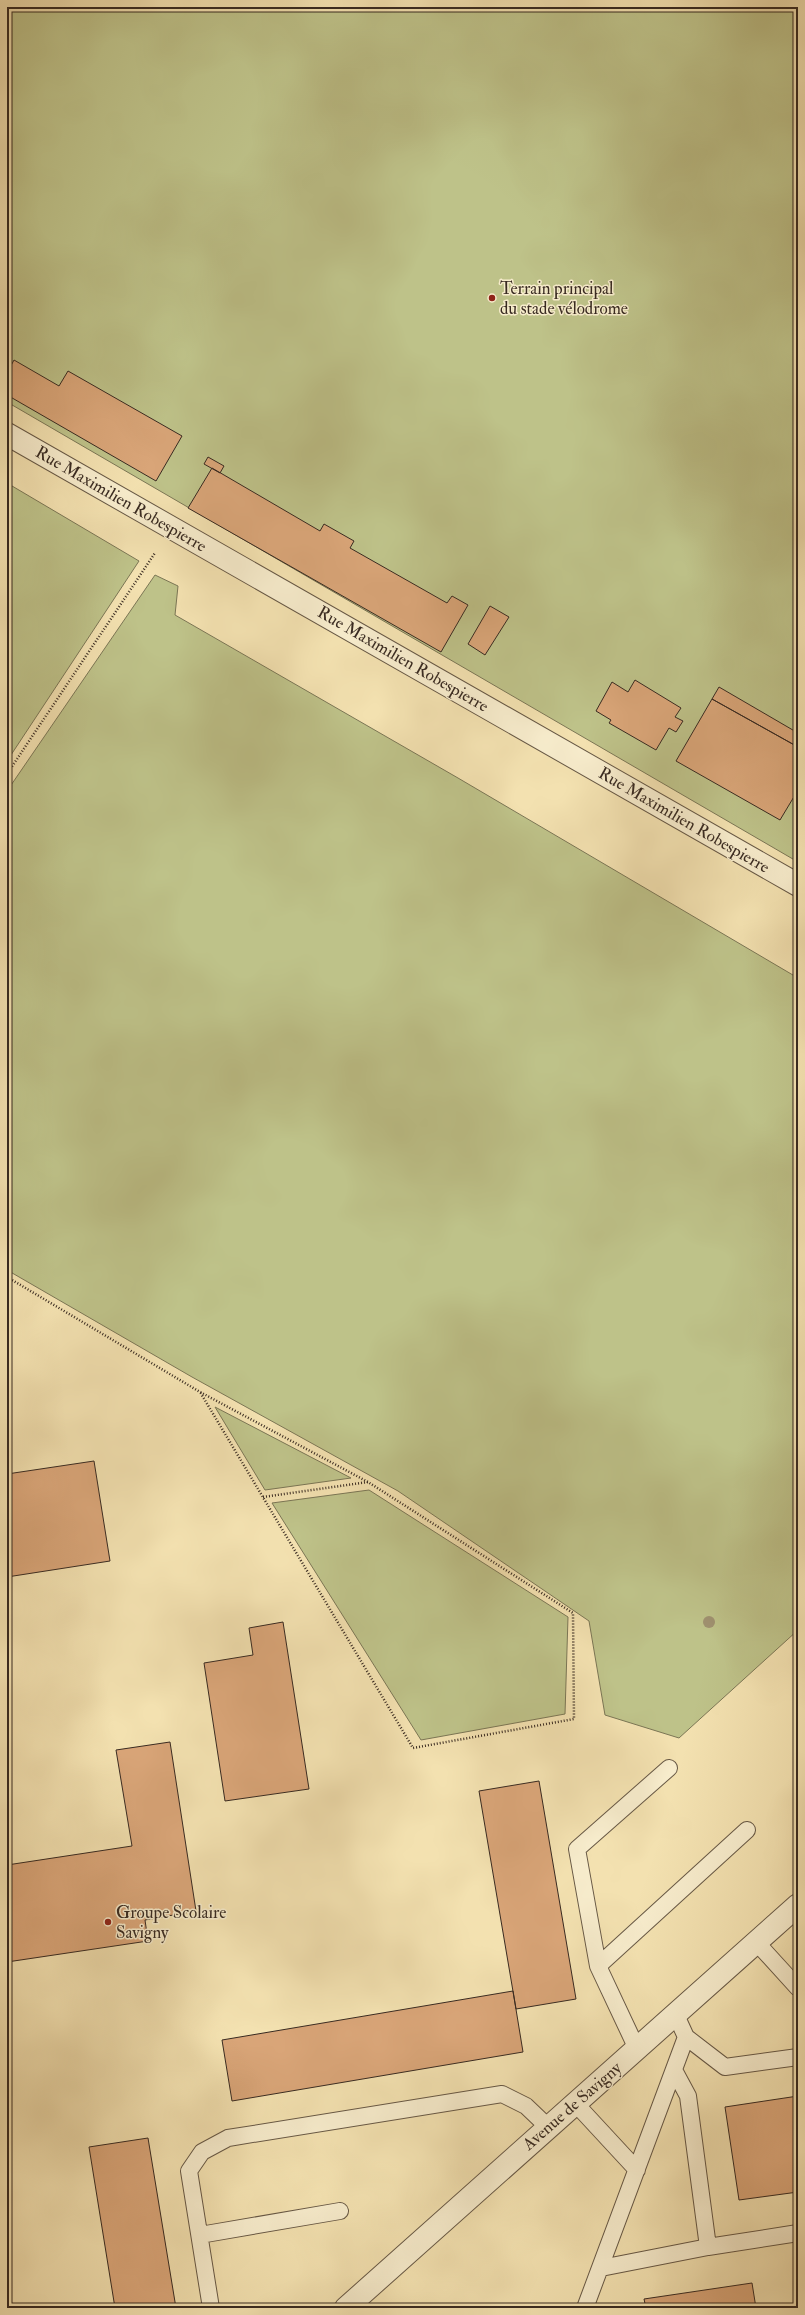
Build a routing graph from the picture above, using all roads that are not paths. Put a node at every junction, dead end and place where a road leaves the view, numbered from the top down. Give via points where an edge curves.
1 (7, 434) edge
2 (797, 881) edge
3 (669, 1768) dead end
4 (747, 1830) dead end
5 (798, 1905) edge
6 (757, 1943) junction
7 (598, 1966) junction
8 (798, 1988) edge
9 (676, 2015) junction
10 (686, 2037) junction
11 (637, 2049) junction
12 (798, 2057) edge
13 (674, 2070) junction
14 (575, 2103) junction
15 (548, 2127) junction
16 (637, 2170) junction
17 (340, 2211) dead end
18 (798, 2233) edge
19 (200, 2235) junction
20 (708, 2247) junction
21 (601, 2268) junction
22 (591, 2304) edge
23 (211, 2308) edge
24 (346, 2308) edge

1 - 2 street, Rue Maximilien Robespierre
3 - 7 lane via 577,1849
4 - 7 lane
5 - 6 street, Avenue de Savigny
6 - 8 lane
6 - 9 street, Avenue de Savigny
7 - 11 lane
9 - 10 lane
9 - 11 street, Avenue de Savigny
10 - 12 lane via 725,2067
10 - 13 lane
11 - 14 street, Avenue de Savigny
13 - 16 lane
13 - 20 lane via 688,2096
14 - 15 street, Avenue de Savigny
14 - 16 lane
15 - 19 lane via 526,2106 502,2094 228,2138 202,2152 189,2171
15 - 24 street, Avenue de Savigny
16 - 21 lane
17 - 19 lane
18 - 20 lane
19 - 23 lane
20 - 21 lane
21 - 22 lane

